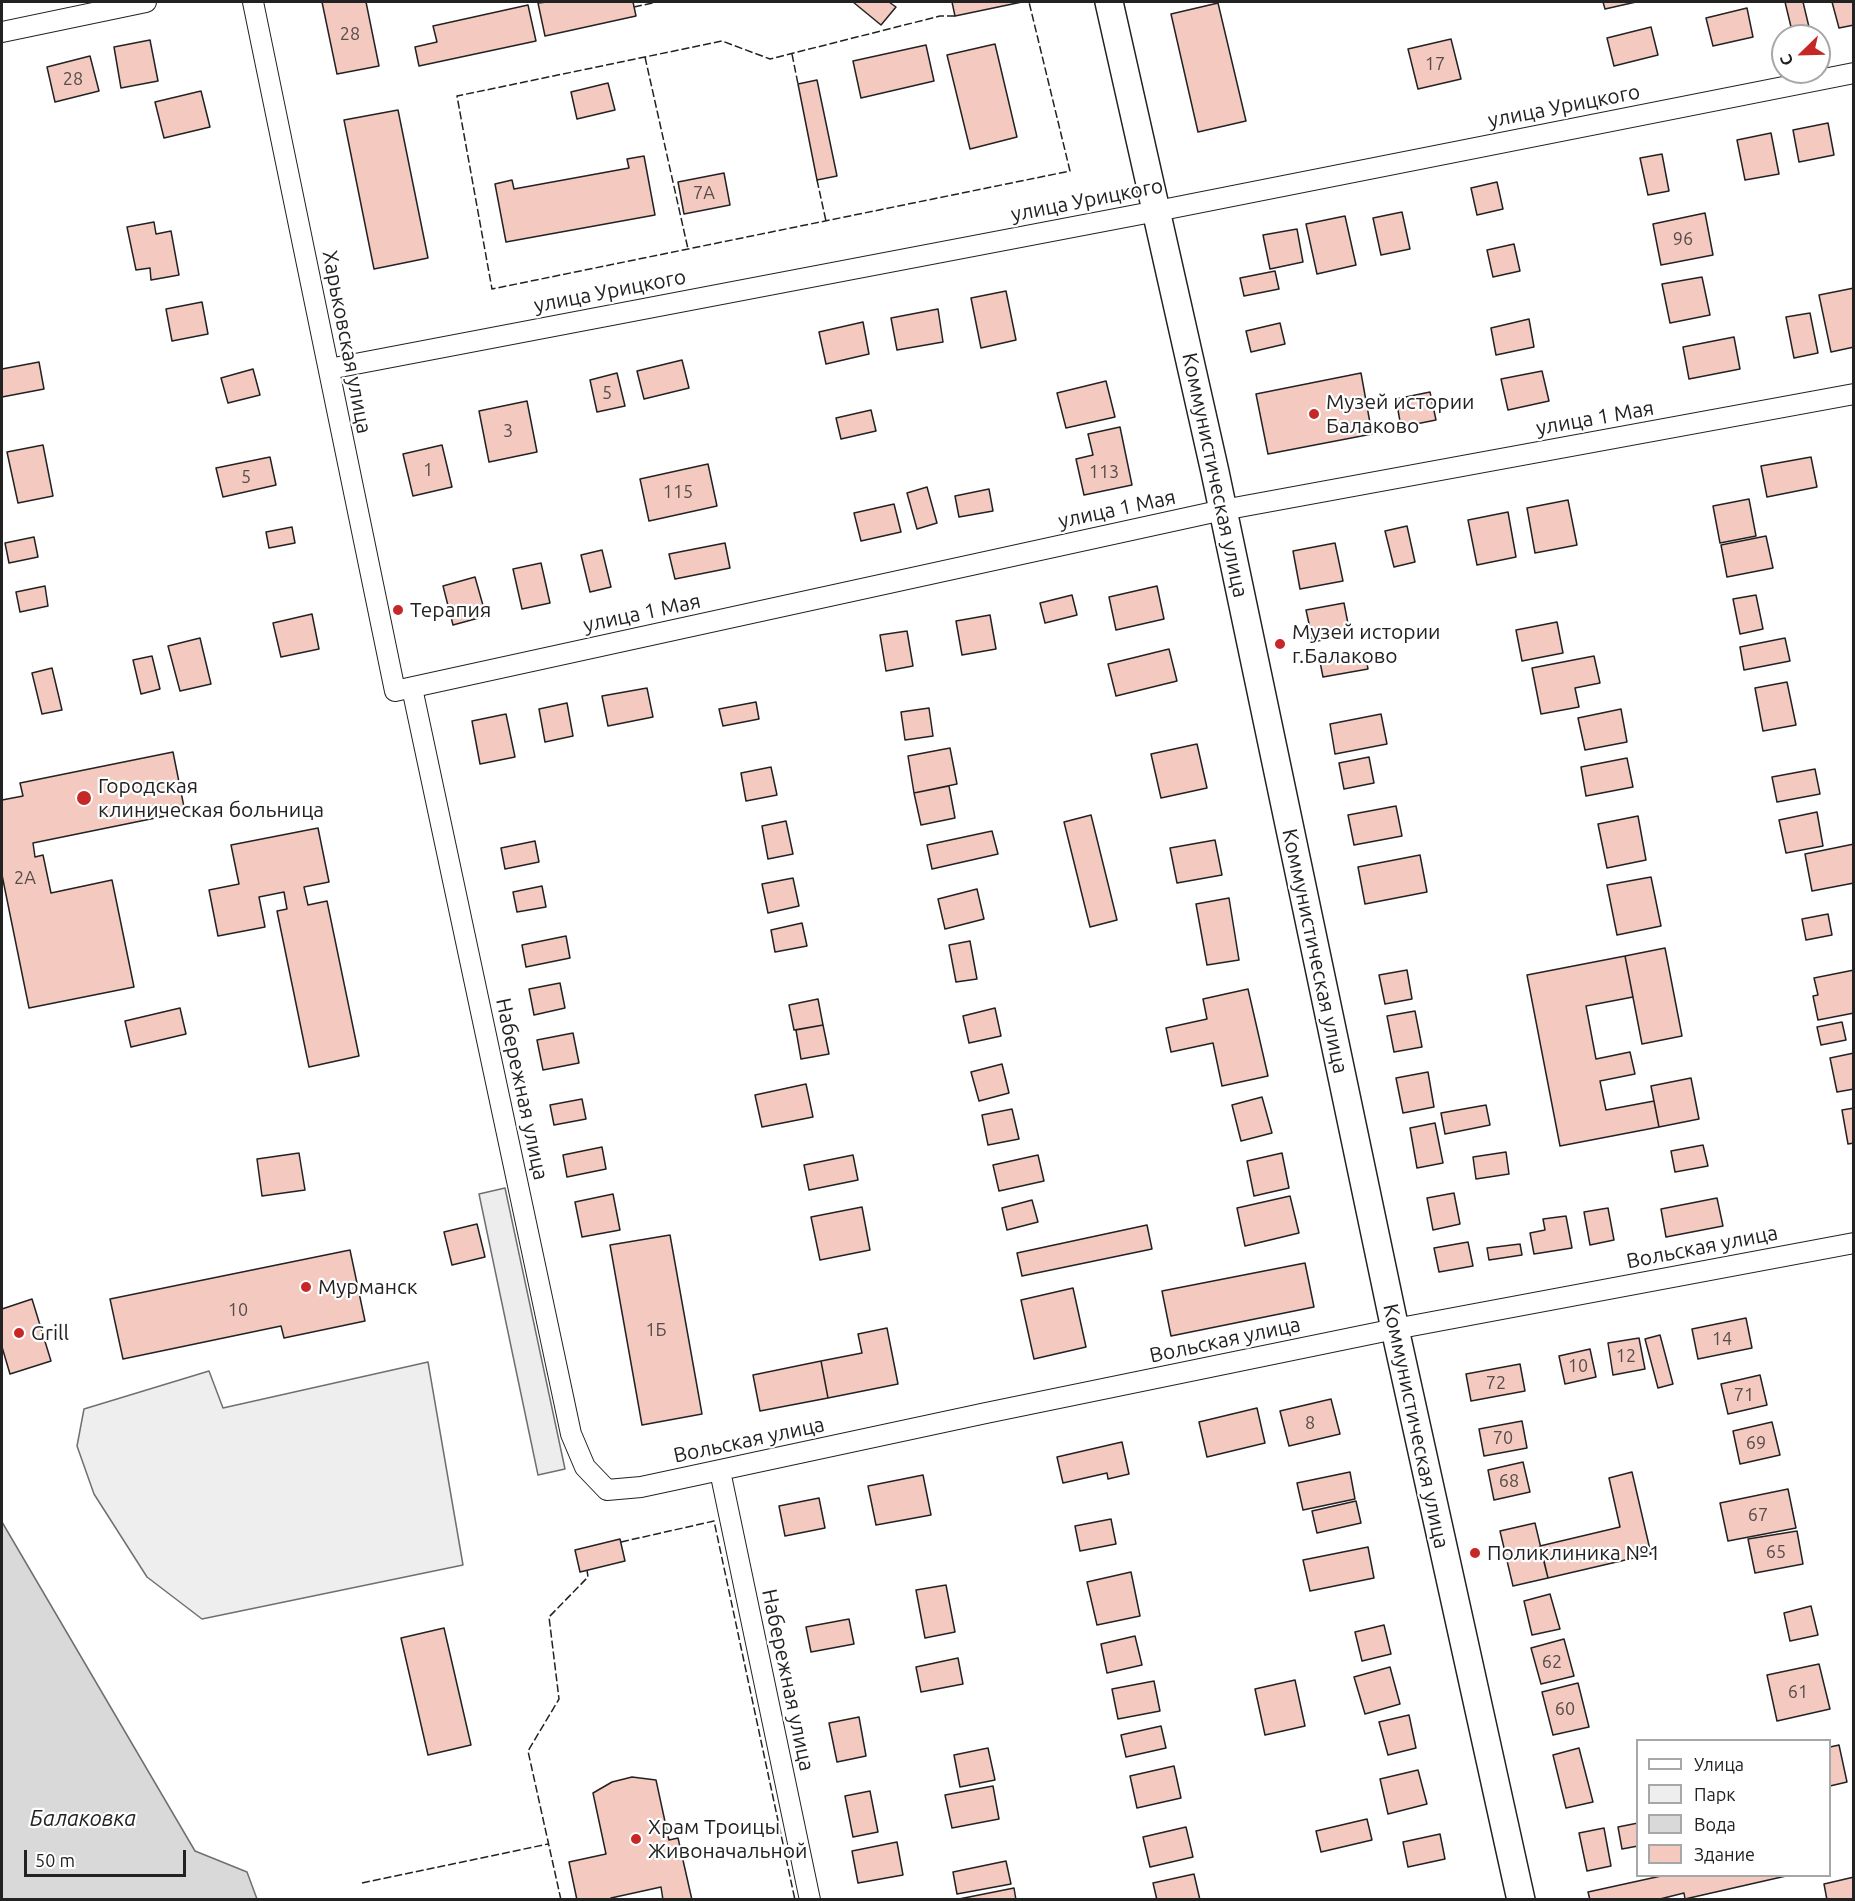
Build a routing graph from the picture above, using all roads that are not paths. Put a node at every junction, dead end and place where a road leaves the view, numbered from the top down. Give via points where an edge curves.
1 (146, 2) edge
2 (253, 2) edge
3 (1109, 2) edge
4 (2, 32) edge
5 (1854, 73) edge
6 (1157, 211) junction
7 (329, 369) junction
8 (1854, 394) edge
9 (1223, 510) junction
10 (403, 689) junction
11 (1854, 1243) edge
12 (1395, 1329) junction
13 (720, 1471) junction
14 (607, 1490) joint
15 (810, 1899) edge
16 (1521, 1899) edge

1 - 4 street
2 - 7 street, Харьковская улица
3 - 6 main road, Коммунистическая улица
5 - 6 street, улица Урицкого
6 - 7 street, улица Урицкого
6 - 9 main road, Коммунистическая улица
7 - 10 street, Харьковская улица
8 - 9 street, улица 1 Мая
9 - 10 street, улица 1 Мая
9 - 12 main road, Коммунистическая улица
10 - 14 street, Набережная улица via 571,1434 585,1467
11 - 12 street, Вольская улица
12 - 13 street, Вольская улица
12 - 16 main road, Коммунистическая улица
13 - 14 street, Вольская улица
13 - 15 street, Набережная улица

